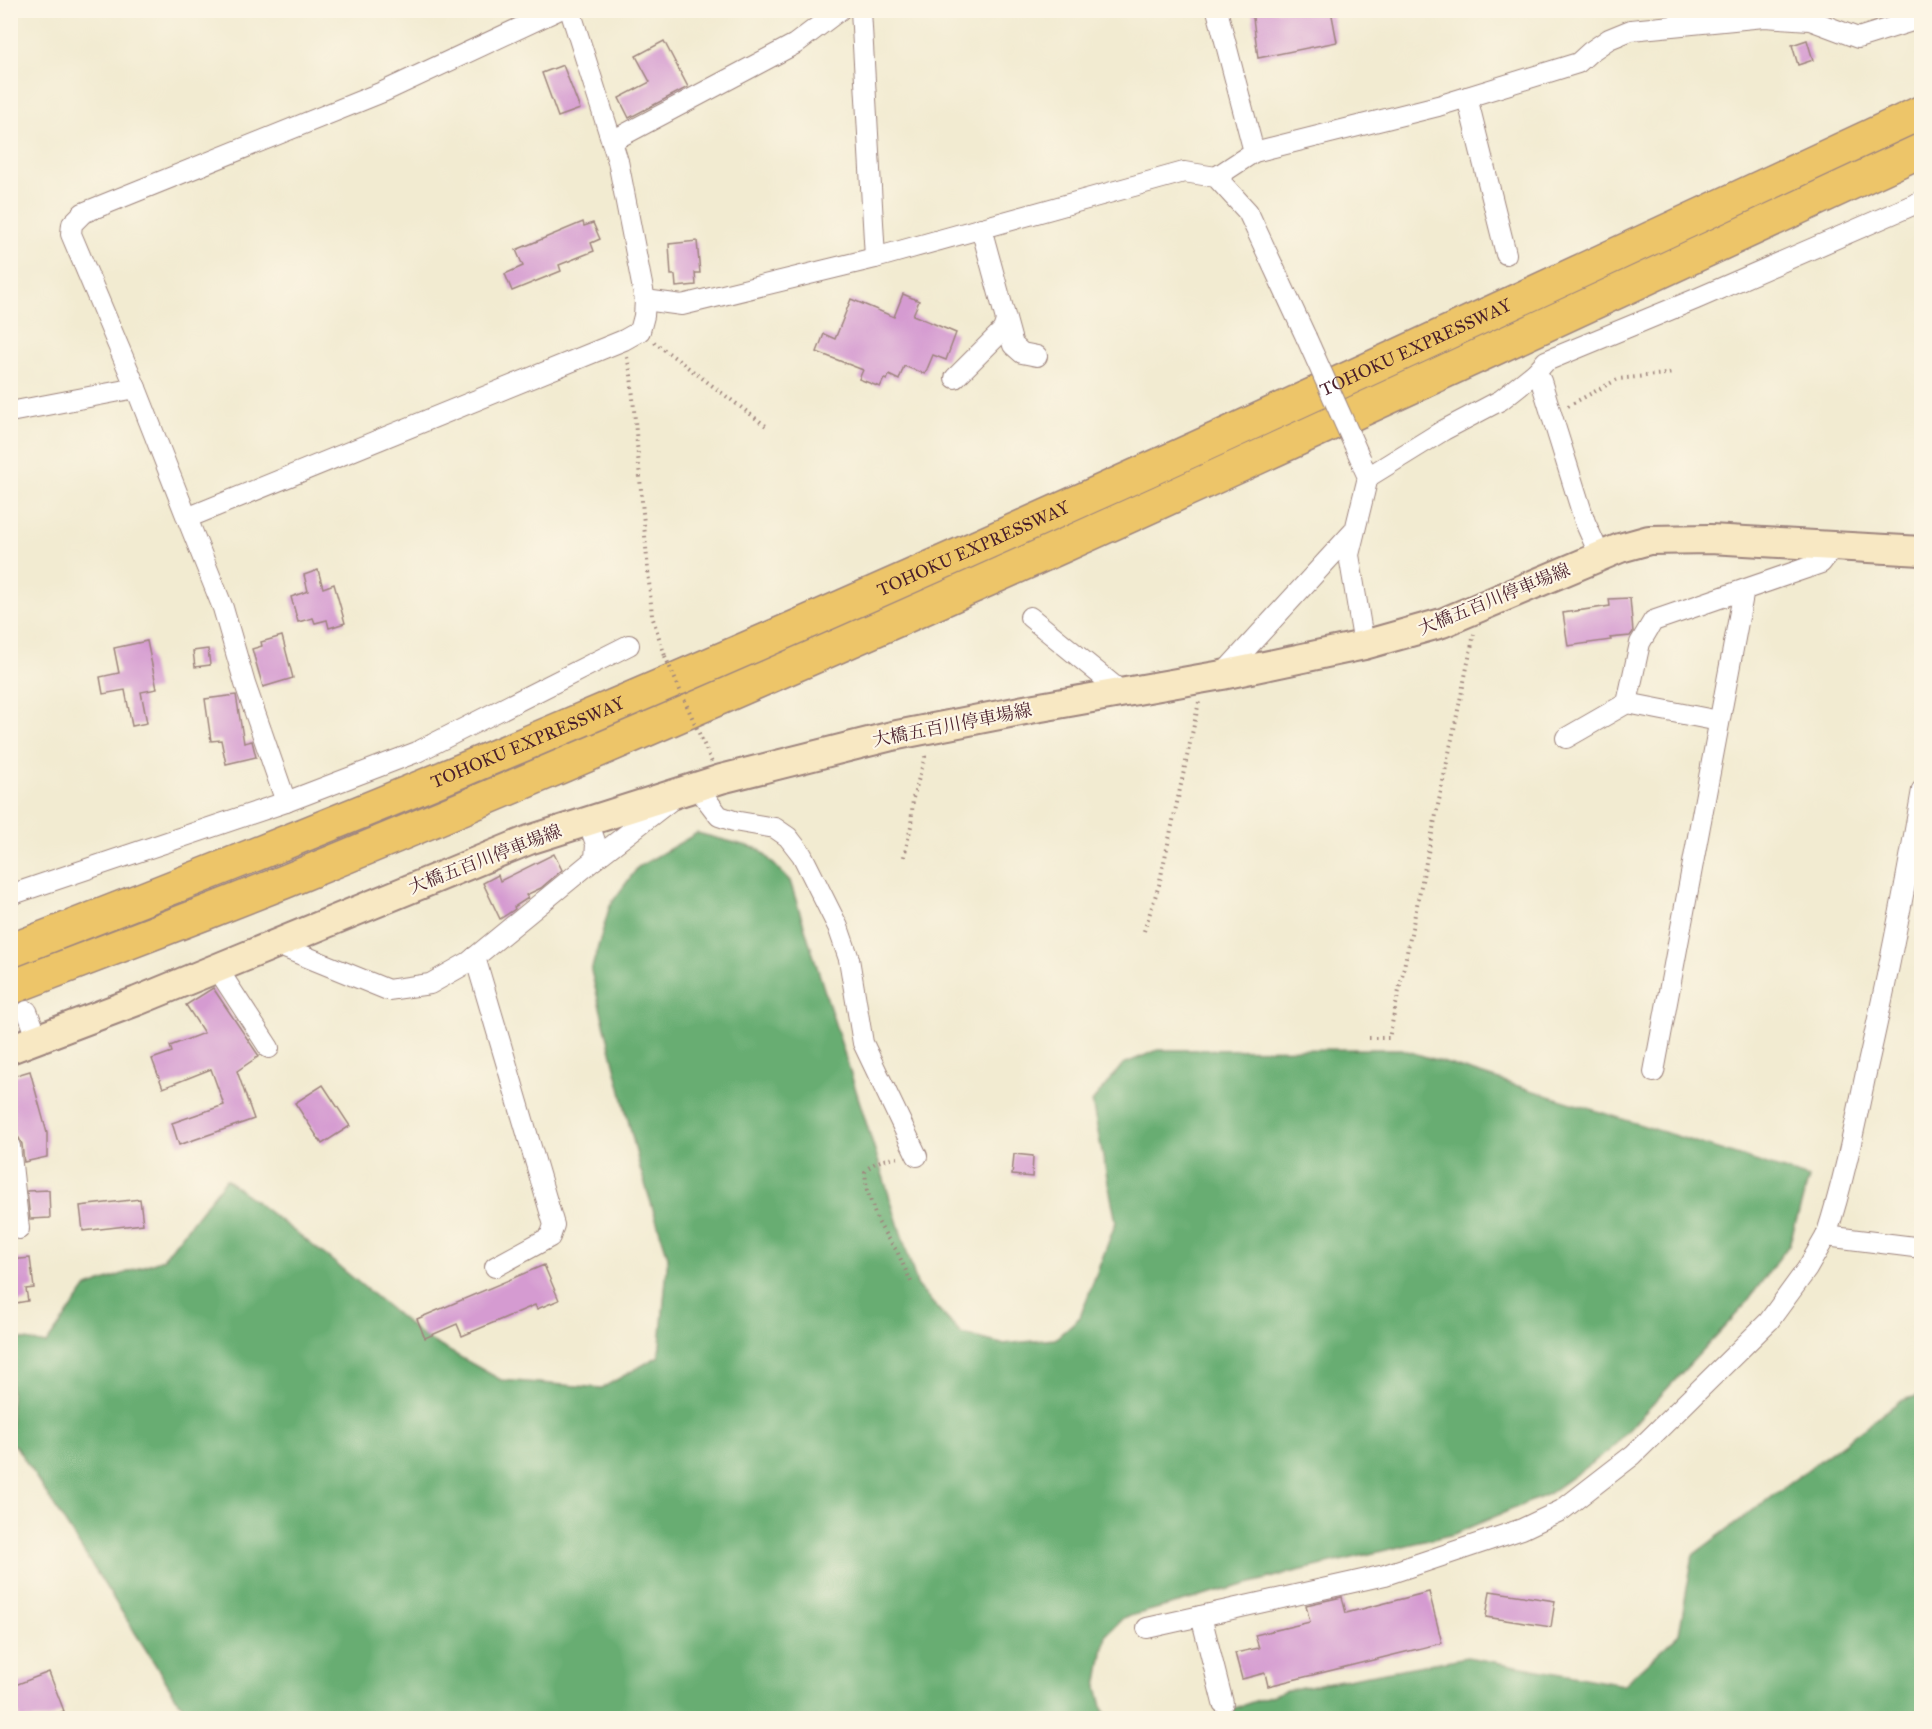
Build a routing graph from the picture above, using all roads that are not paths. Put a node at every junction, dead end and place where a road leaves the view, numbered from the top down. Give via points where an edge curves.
1 (558, 10) edge
2 (570, 10) edge
3 (840, 10) edge
4 (861, 10) edge
5 (1217, 10) edge
6 (1922, 18) edge
7 (1467, 97) junction
8 (1922, 112) edge
9 (612, 141) junction
10 (1922, 150) edge
11 (1254, 152) junction
12 (1216, 177) junction
13 (1922, 201) edge
14 (981, 228) junction
15 (1506, 254) dead end
16 (875, 258) junction
17 (645, 300) junction
18 (1006, 321) junction
19 (1037, 356) dead end
20 (1536, 372) junction
21 (955, 378) dead end
22 (136, 388) junction
23 (10, 412) edge
24 (1365, 469) junction
25 (187, 518) junction
26 (1354, 531) junction
27 (1834, 546) junction
28 (1922, 551) edge
29 (1600, 556) junction
30 (1744, 590) junction
31 (1030, 617) dead end
32 (629, 645) dead end
33 (1364, 645) junction
34 (1213, 677) junction
35 (1123, 693) junction
36 (1627, 703) junction
37 (1719, 721) junction
38 (1566, 738) dead end
39 (697, 782) junction
40 (1922, 790) edge
41 (286, 802) junction
42 (588, 821) junction
43 (596, 859) junction
44 (10, 895) edge
45 (275, 944) junction
46 (10, 951) edge
47 (475, 957) junction
48 (217, 968) junction
49 (19, 999) edge
50 (38, 1039) junction
51 (269, 1048) dead end
52 (10, 1049) edge
53 (1654, 1072) dead end
54 (10, 1146) edge
55 (917, 1156) road end
56 (19, 1229) dead end
57 (1826, 1236) junction
58 (1922, 1248) edge
59 (495, 1267) dead end
60 (1201, 1616) junction
61 (1147, 1628) dead end
62 (1223, 1702) dead end

1 - 22 street via 385,91 82,213 72,224 71,234
2 - 9 street
3 - 9 street via 795,44
4 - 16 street
5 - 11 street
6 - 7 street via 1858,38 1810,20 1764,17 1631,30 1609,39 1578,63
7 - 11 street
7 - 15 street
8 - 46 highway, TOHOKU EXPRESSWAY via 952,558 545,735 269,850
9 - 17 street
10 - 49 highway, TOHOKU EXPRESSWAY via 968,589 282,882
11 - 12 street
12 - 14 street via 1184,172
12 - 24 street, bridge via 1248,212
13 - 20 street via 1557,356
14 - 16 street
14 - 18 street
16 - 17 street via 682,305
17 - 25 street via 644,316 632,335
18 - 19 street via 1013,345 1022,353
18 - 21 street via 1003,330
20 - 24 street via 1501,400
20 - 29 street
22 - 23 street
22 - 25 street
24 - 26 street
25 - 41 street via 223,608 244,684
26 - 33 street via 1348,555
26 - 34 street
27 - 28 main road, 大橋五百川停車場線
27 - 29 main road, 大橋五百川停車場線 via 1649,540
27 - 30 street via 1821,563
29 - 33 main road, 大橋五百川停車場線 via 1442,624
30 - 36 street via 1653,621 1640,643
30 - 37 street
31 - 35 street
32 - 41 street via 417,752
33 - 34 main road, 大橋五百川停車場線
34 - 35 main road, 大橋五百川停車場線
35 - 39 main road, 大橋五百川停車場線 via 922,731
36 - 37 street
36 - 38 street
37 - 53 street
39 - 42 main road, 大橋五百川停車場線
39 - 43 street
39 - 55 street via 719,816 775,828 802,855 838,927 849,959 863,1042
40 - 57 street via 1841,1191
41 - 44 street
42 - 43 street via 596,844
42 - 45 main road, 大橋五百川停車場線 via 529,840
43 - 47 street
45 - 47 street via 388,990 430,984
45 - 48 main road, 大橋五百川停車場線
47 - 59 street via 555,1225 550,1237
48 - 50 main road, 大橋五百川停車場線
48 - 51 street
49 - 50 street
50 - 52 main road, 大橋五百川停車場線
54 - 56 street
57 - 58 street
57 - 60 street via 1769,1322 1633,1455 1562,1510 1522,1529 1386,1575
60 - 61 street
60 - 62 street

